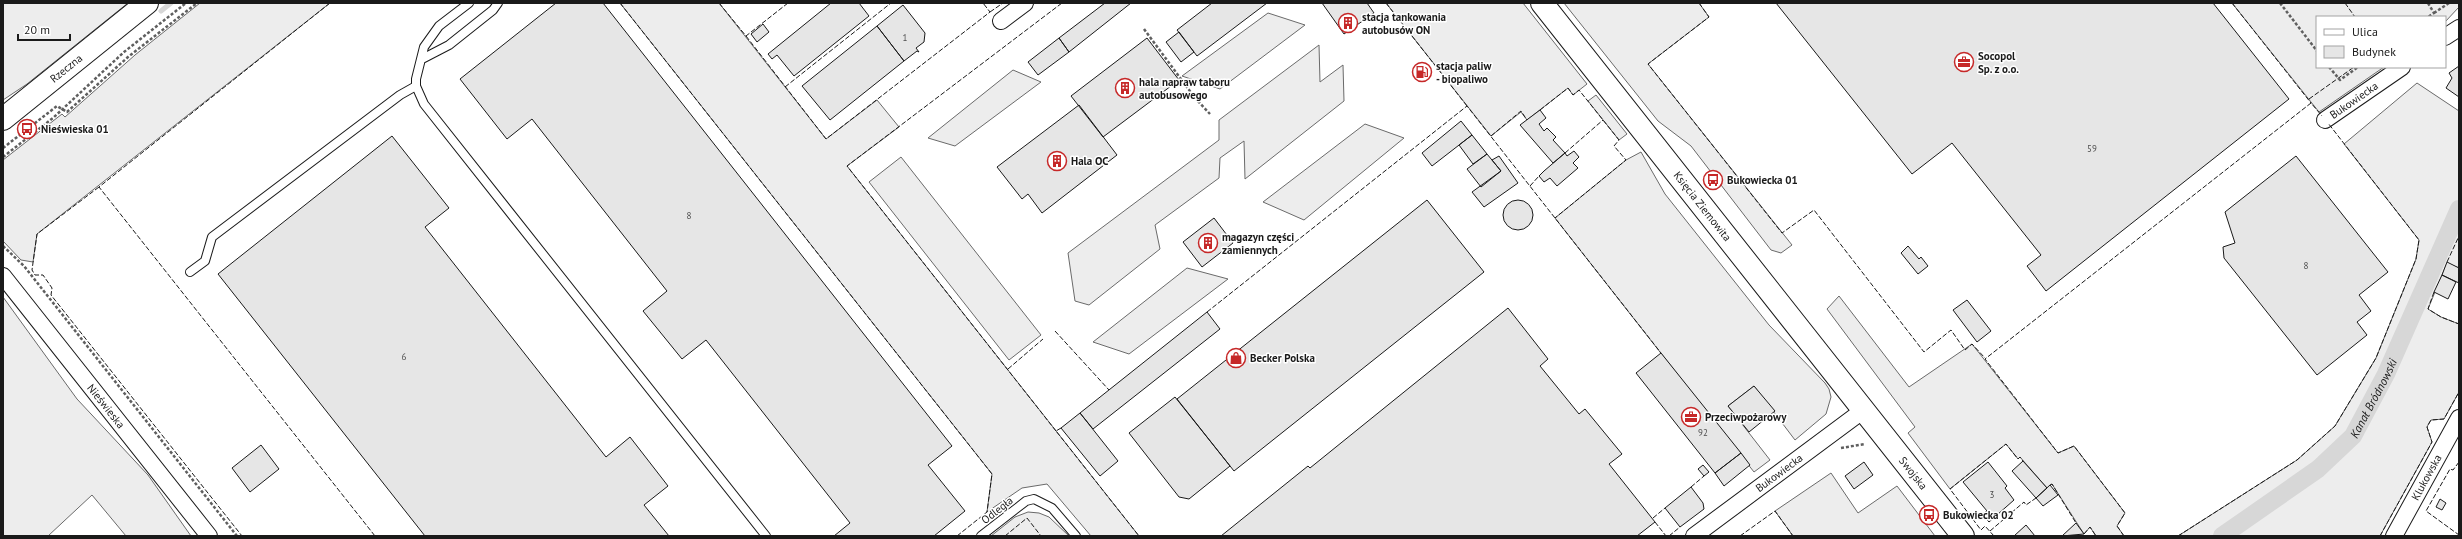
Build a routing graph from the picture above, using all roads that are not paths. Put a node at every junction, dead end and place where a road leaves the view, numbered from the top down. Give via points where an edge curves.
1 (148, 3) edge
2 (469, 3) edge
3 (498, 3) edge
4 (1025, 3) edge
5 (1542, 3) edge
6 (1001, 21) dead end
7 (2459, 28) edge
8 (2446, 36) edge
9 (422, 59) junction
10 (2401, 68) edge
11 (416, 86) junction
12 (3, 119) edge
13 (2325, 120) dead end
14 (190, 272) dead end
15 (3, 276) edge
16 (1864, 409) junction
17 (2459, 418) edge
18 (209, 536) edge
19 (766, 536) edge
20 (981, 536) edge
21 (1076, 536) edge
22 (1694, 536) edge
23 (1963, 536) edge
24 (2394, 536) edge

1 - 12 street, Rzeczna
2 - 9 lane via 439,26 424,47
3 - 9 lane via 493,10 448,45
4 - 6 street
5 - 16 street, Księcia Ziemowita
7 - 8 street
9 - 11 lane via 417,72
10 - 13 street, Bukowiecka
11 - 14 lane via 400,95 212,238 205,261
11 - 19 lane via 424,104
15 - 18 street, Nieświeska
16 - 22 street, Bukowiecka
16 - 23 street, Swojska
17 - 24 street, Klukowska
20 - 21 lane, Odległa via 1026,501 1034,499 1052,508

